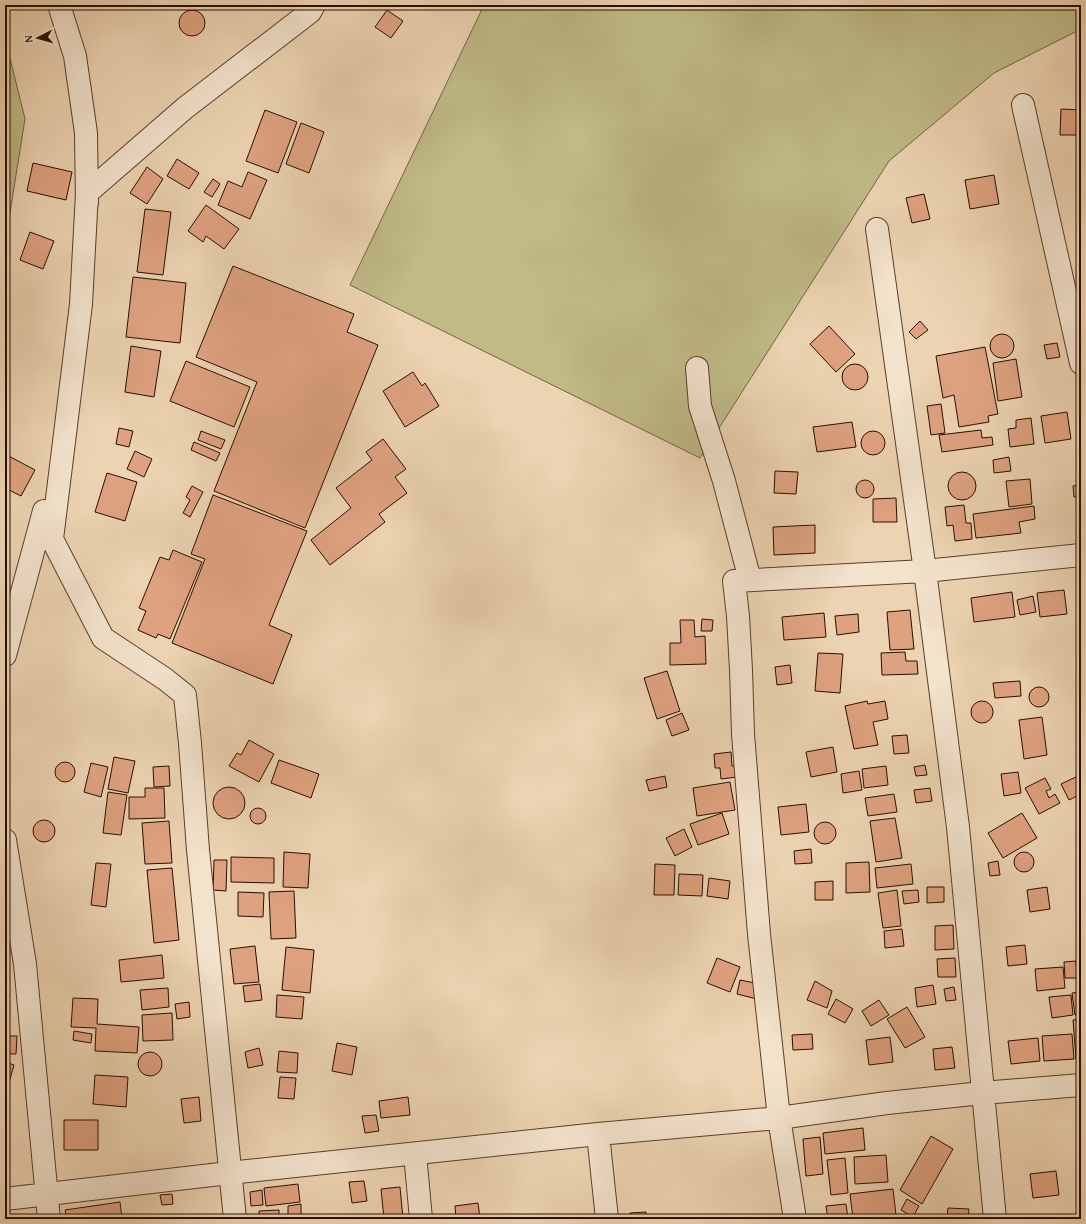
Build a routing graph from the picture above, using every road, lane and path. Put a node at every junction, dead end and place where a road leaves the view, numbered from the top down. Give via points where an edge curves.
1 (59, 5) edge
2 (314, 5) edge
3 (1023, 105) dead end
4 (87, 192) junction
5 (877, 229) dead end
6 (1081, 363) edge
7 (697, 368) dead end
8 (1081, 555) edge
9 (925, 571) junction
10 (750, 580) junction
11 (5, 655) edge
12 (5, 840) edge
13 (1081, 1085) edge
14 (982, 1093) junction
15 (779, 1118) junction
16 (598, 1134) junction
17 (415, 1154) junction
18 (230, 1173) junction
19 (47, 1194) junction
20 (5, 1199) edge
21 (49, 1219) edge
22 (234, 1219) edge
23 (421, 1219) edge
24 (607, 1219) edge
25 (795, 1219) edge
26 (995, 1219) edge

1 - 4 street via 75,56 86,133
2 - 4 street via 310,12 185,108
3 - 6 street
4 - 11 street via 87,233 78,342 65,426
4 - 18 street via 81,304 52,539 103,638 165,678 184,696
5 - 9 street
7 - 10 street via 700,406 724,481
8 - 9 street
9 - 10 street
9 - 14 street via 958,827
10 - 15 street via 734,581 759,934
12 - 19 street via 25,964
13 - 14 street
14 - 15 street
14 - 26 street
15 - 16 street
15 - 25 street
16 - 17 street
16 - 24 street
17 - 18 street
17 - 23 street
18 - 19 street
18 - 22 street
19 - 20 street
19 - 21 street

